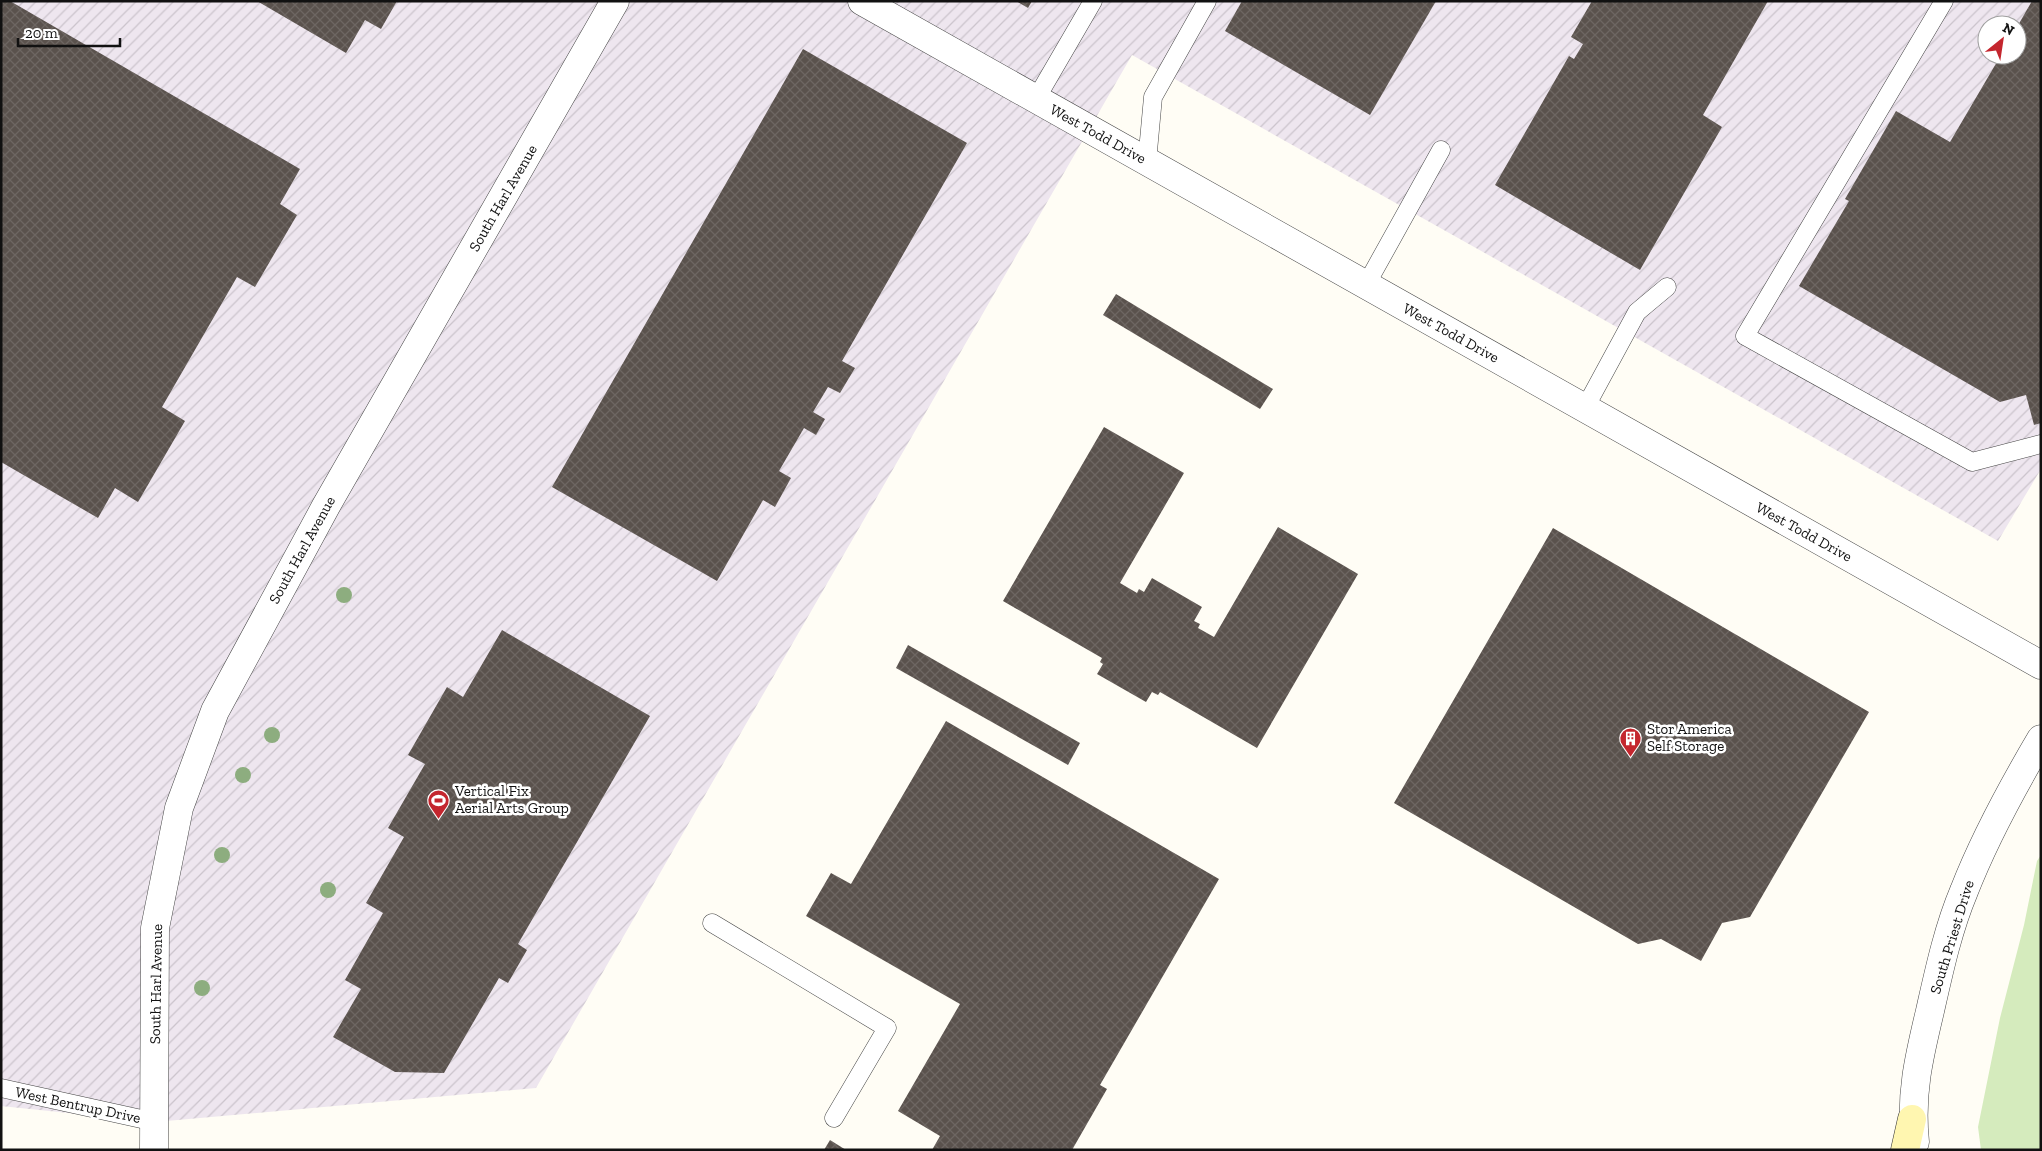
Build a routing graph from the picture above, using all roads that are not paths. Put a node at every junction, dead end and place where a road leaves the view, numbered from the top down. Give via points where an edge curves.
1 (615, 1) edge
2 (862, 1) edge
3 (1093, 1) edge
4 (1207, 1) edge
5 (1944, 1) edge
6 (1036, 99) junction
7 (1441, 150) dead end
8 (1147, 162) junction
9 (1366, 285) junction
10 (1666, 287) dead end
11 (1585, 408) junction
12 (2041, 444) edge
13 (2041, 665) edge
14 (2041, 739) edge
15 (712, 923) dead end
16 (1, 1088) edge
17 (834, 1118) dead end
18 (1912, 1119) junction
19 (155, 1122) junction
20 (154, 1150) edge
21 (1905, 1150) edge
22 (1916, 1150) edge

1 - 19 street, South Harl Avenue via 322,514 215,711 179,808 155,928
2 - 6 street, West Todd Drive
3 - 6 lane
4 - 8 lane via 1153,97
5 - 12 lane via 1745,336 1972,462
6 - 8 street, West Todd Drive
7 - 9 lane
8 - 9 street, West Todd Drive
9 - 11 street, West Todd Drive
10 - 11 lane via 1637,312
11 - 13 street, West Todd Drive
14 - 18 street, South Priest Drive via 2002,804 1963,891 1942,959 1915,1075
15 - 17 lane via 887,1028
16 - 19 lane, West Bentrup Drive
18 - 21 main road
18 - 22 street, South Priest Drive
19 - 20 street, South Harl Avenue

